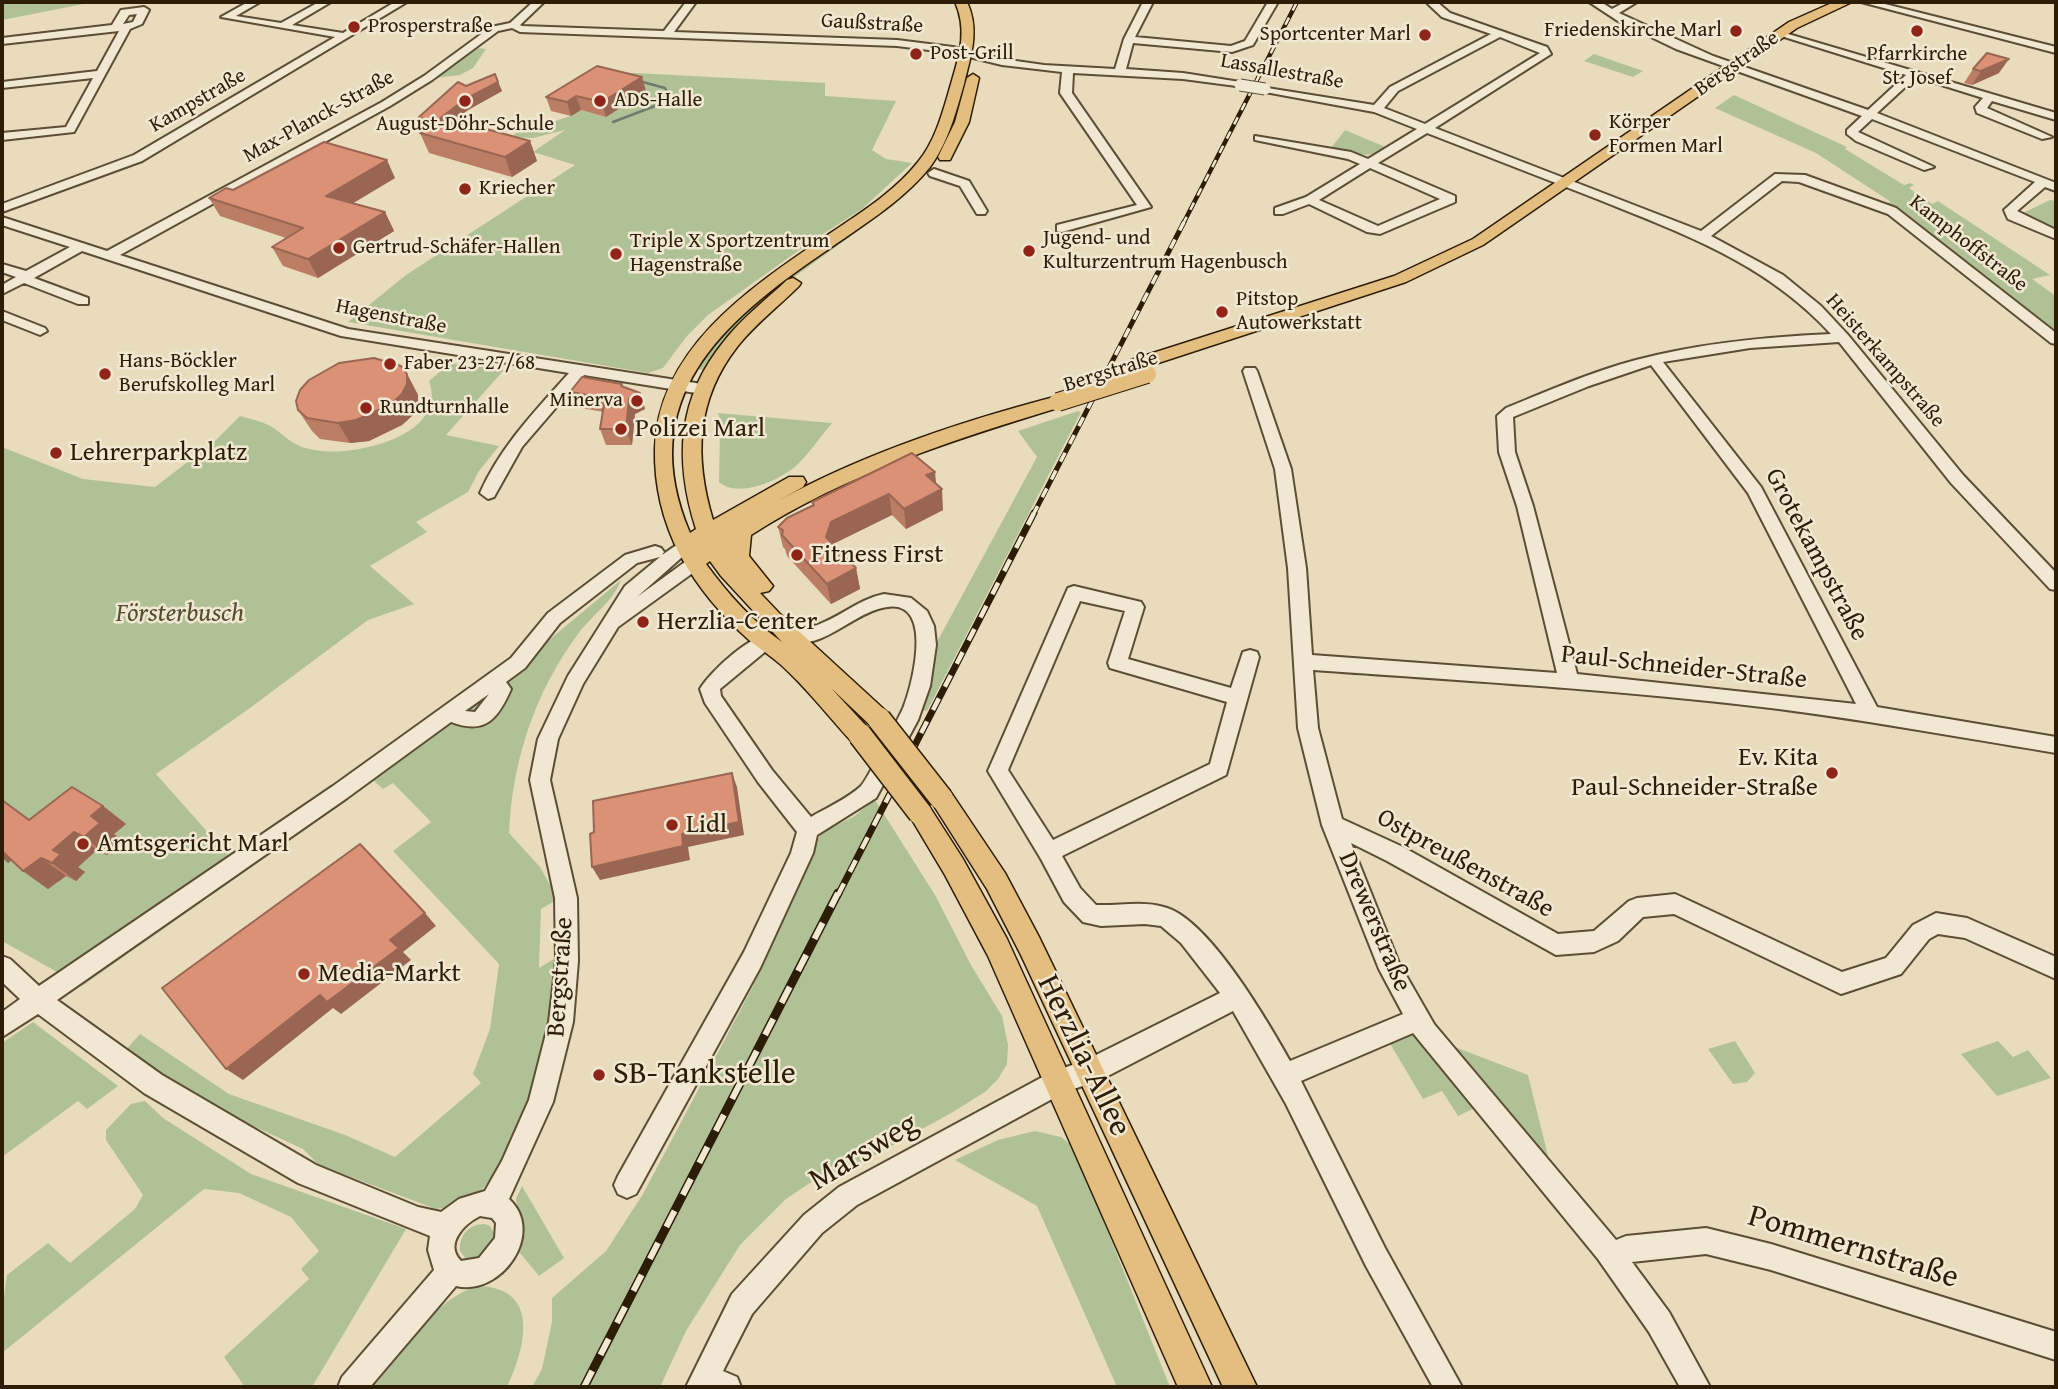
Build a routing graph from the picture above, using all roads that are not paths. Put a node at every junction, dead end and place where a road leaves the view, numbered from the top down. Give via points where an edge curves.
1 (255, 2) edge
2 (326, 2) edge
3 (402, 2) edge
4 (539, 2) edge
5 (691, 2) edge
6 (961, 2) edge
7 (974, 2) edge
8 (1148, 2) edge
9 (1273, 2) edge
10 (1431, 2) edge
11 (1594, 2) edge
12 (1632, 2) edge
13 (1845, 2) edge
14 (1866, 2) edge
15 (1612, 13) junction
16 (513, 25) junction
17 (282, 26) junction
18 (1782, 33) junction
19 (667, 34) junction
20 (1499, 34) junction
21 (345, 36) junction
22 (1129, 39) junction
23 (2, 41) edge
24 (2056, 50) edge
25 (972, 54) junction
26 (1733, 68) junction
27 (1068, 70) junction
28 (1120, 72) junction
29 (1914, 73) junction
30 (100, 74) junction
31 (2, 85) edge
32 (1990, 97) junction
33 (1377, 109) junction
34 (1869, 114) junction
35 (2056, 117) edge
36 (1427, 130) junction
37 (2, 137) edge
38 (2046, 137) dead end
39 (1259, 138) dead end
40 (1368, 164) junction
41 (1928, 167) dead end
42 (934, 173) junction
43 (2050, 184) edge
44 (1574, 186) junction
45 (1310, 200) junction
46 (2, 208) edge
47 (981, 211) dead end
48 (1279, 211) dead end
49 (2, 221) edge
50 (1062, 228) dead end
51 (2056, 234) edge
52 (1702, 236) junction
53 (80, 247) junction
54 (108, 256) junction
55 (2, 268) edge
56 (25, 277) junction
57 (2, 290) edge
58 (83, 301) dead end
59 (2, 315) edge
60 (40, 331) dead end
61 (1843, 338) junction
62 (2056, 340) edge
63 (1654, 360) junction
64 (579, 371) junction
65 (1250, 372) dead end
66 (677, 386) junction
67 (702, 389) junction
68 (1054, 397) junction
69 (488, 493) dead end
70 (741, 531) junction
71 (699, 547) junction
72 (655, 552) dead end
73 (2056, 584) edge
74 (798, 635) junction
75 (765, 641) junction
76 (1250, 657) dead end
77 (1305, 662) junction
78 (1569, 681) junction
79 (1238, 698) junction
80 (1871, 714) junction
81 (2056, 745) edge
82 (931, 805) junction
83 (1333, 825) junction
84 (808, 830) junction
85 (1049, 852) junction
86 (2, 967) edge
87 (2056, 968) edge
88 (1239, 996) junction
89 (39, 1001) junction
90 (1418, 1018) junction
91 (2, 1026) edge
92 (1091, 1071) junction
93 (1284, 1076) junction
94 (1059, 1083) junction
95 (627, 1185) dead end
96 (492, 1203) junction
97 (447, 1227) junction
98 (1626, 1249) dead end
99 (452, 1271) junction
100 (2056, 1346) edge
101 (710, 1384) edge
102 (352, 1387) edge
103 (1195, 1387) edge
104 (1240, 1387) edge
105 (1448, 1387) edge
106 (1696, 1387) edge

1 - 17 street via 226,17
2 - 17 street
3 - 21 street, Kampstraße
4 - 16 street, Max-Planck-Straße
5 - 19 street
6 - 25 main road
7 - 25 main road via 981,27
8 - 22 street
9 - 22 street via 1249,43 1232,48
10 - 20 street via 1446,15
11 - 15 street
12 - 15 street
13 - 18 main road, Bergstraße via 1810,15
14 - 24 street
15 - 26 street via 1658,38
16 - 19 street, Gaußstraße via 520,29
16 - 54 street, Max-Planck-Straße via 495,29 386,104
17 - 21 street
18 - 26 main road, Bergstraße
18 - 29 street
19 - 25 street, Gaußstraße via 897,43
20 - 33 street via 1394,89
20 - 36 street via 1546,54
21 - 46 street, Kampstraße via 138,158
22 - 28 street
23 - 30 street via 122,27
25 - 27 street, Lassallestraße
25 - 42 main road via 962,121
25 - 66 main road via 926,162 869,213 741,305 697,349
26 - 34 street
26 - 44 main road, Bergstraße via 1635,136
27 - 28 street, Lassallestraße
27 - 50 street via 1066,93 1145,207
28 - 33 street, Lassallestraße, bridge via 1183,76
29 - 32 street
29 - 34 street
30 - 31 street
30 - 37 street via 70,130
32 - 35 street
32 - 38 street via 1981,111
33 - 36 street, Lassallestraße
34 - 41 street via 1851,132
34 - 43 street
36 - 40 street
36 - 44 street, Lassallestraße
39 - 40 street via 1329,150
40 - 45 street
40 - 45 street via 1451,199 1380,230
42 - 47 street via 965,184
42 - 67 main road via 902,204 778,295 731,343
43 - 51 street via 2010,210 2013,216
44 - 52 street, Heisterkampstraße
44 - 68 main road, Bergstraße, bridge via 1492,248 1414,288
45 - 48 street
49 - 53 street, Hagenstraße
52 - 61 street, Heisterkampstraße via 1778,278
52 - 62 street, Kamphoffstraße via 1779,177 1801,178 1892,211
53 - 54 street, Hagenstraße
53 - 56 street
54 - 64 street, Hagenstraße via 346,333
55 - 56 street
56 - 57 street
56 - 58 street
59 - 60 street
61 - 63 street via 1771,340
61 - 73 street, Heisterkampstraße via 1957,479
63 - 78 street via 1505,416 1507,452
63 - 80 street, Grotekampstraße via 1755,491
64 - 66 street, Hagenstraße
64 - 69 street via 509,452
65 - 77 street, Drewerstraße via 1283,469
66 - 67 street, Hagenstraße
66 - 71 main road via 667,417 666,490
67 - 71 main road via 691,452
68 - 70 main road, Bergstraße via 911,447 831,481
68 - 71 main road, Bergstraße via 890,441 820,470
70 - 71 main road, Bergstraße
70 - 74 main road via 738,549 743,564
71 - 74 main road, Herzlia-Allee
71 - 75 main road, Herzlia-Allee via 708,582
71 - 96 street, Bergstraße via 606,629 548,740 540,780 566,898 567,961 561,1022 541,1102
72 - 89 street via 631,559 554,618 518,663 330,800
74 - 82 main road, Herzlia-Allee, bridge via 878,719
74 - 84 street via 823,631 870,604 889,600 912,606 927,628 926,655 913,706 873,786
75 - 82 main road, Herzlia-Allee, bridge via 786,656
75 - 84 street via 715,680 712,698
76 - 79 street
77 - 78 street, Paul-Schneider-Straße
77 - 83 street, Drewerstraße via 1308,728
78 - 80 street, Paul-Schneider-Straße
79 - 85 street via 1219,769
79 - 85 street via 1117,663 1135,607 1074,593 998,771
80 - 81 street, Paul-Schneider-Straße
82 - 92 main road, Herzlia-Allee via 996,881
82 - 94 main road, Herzlia-Allee via 954,867 998,948
83 - 87 street, Ostpreußenstraße via 1395,854 1556,945 1608,938 1637,908 1675,904 1841,982 1893,966 1920,932 1937,923 1967,928
83 - 90 street, Drewerstraße via 1390,969
84 - 95 street via 789,883 752,960
85 - 88 street via 1072,895 1091,915 1153,914 1173,921
86 - 89 street
88 - 92 street, Marsweg
88 - 93 street
89 - 91 street
89 - 97 street via 153,1084 307,1174 418,1220
90 - 93 street
90 - 106 street, Drewerstraße via 1607,1250 1659,1322
92 - 94 street, Marsweg
92 - 104 main road, Herzlia-Allee
93 - 105 street
94 - 101 street, Marsweg via 848,1196 813,1224 742,1304
94 - 103 main road, Herzlia-Allee
96 - 97 street via 464,1209
96 - 99 street via 510,1218 507,1246 488,1268 475,1274
97 - 99 street via 441,1251 444,1264
98 - 100 street, Pommernstraße via 1706,1241
99 - 102 street

